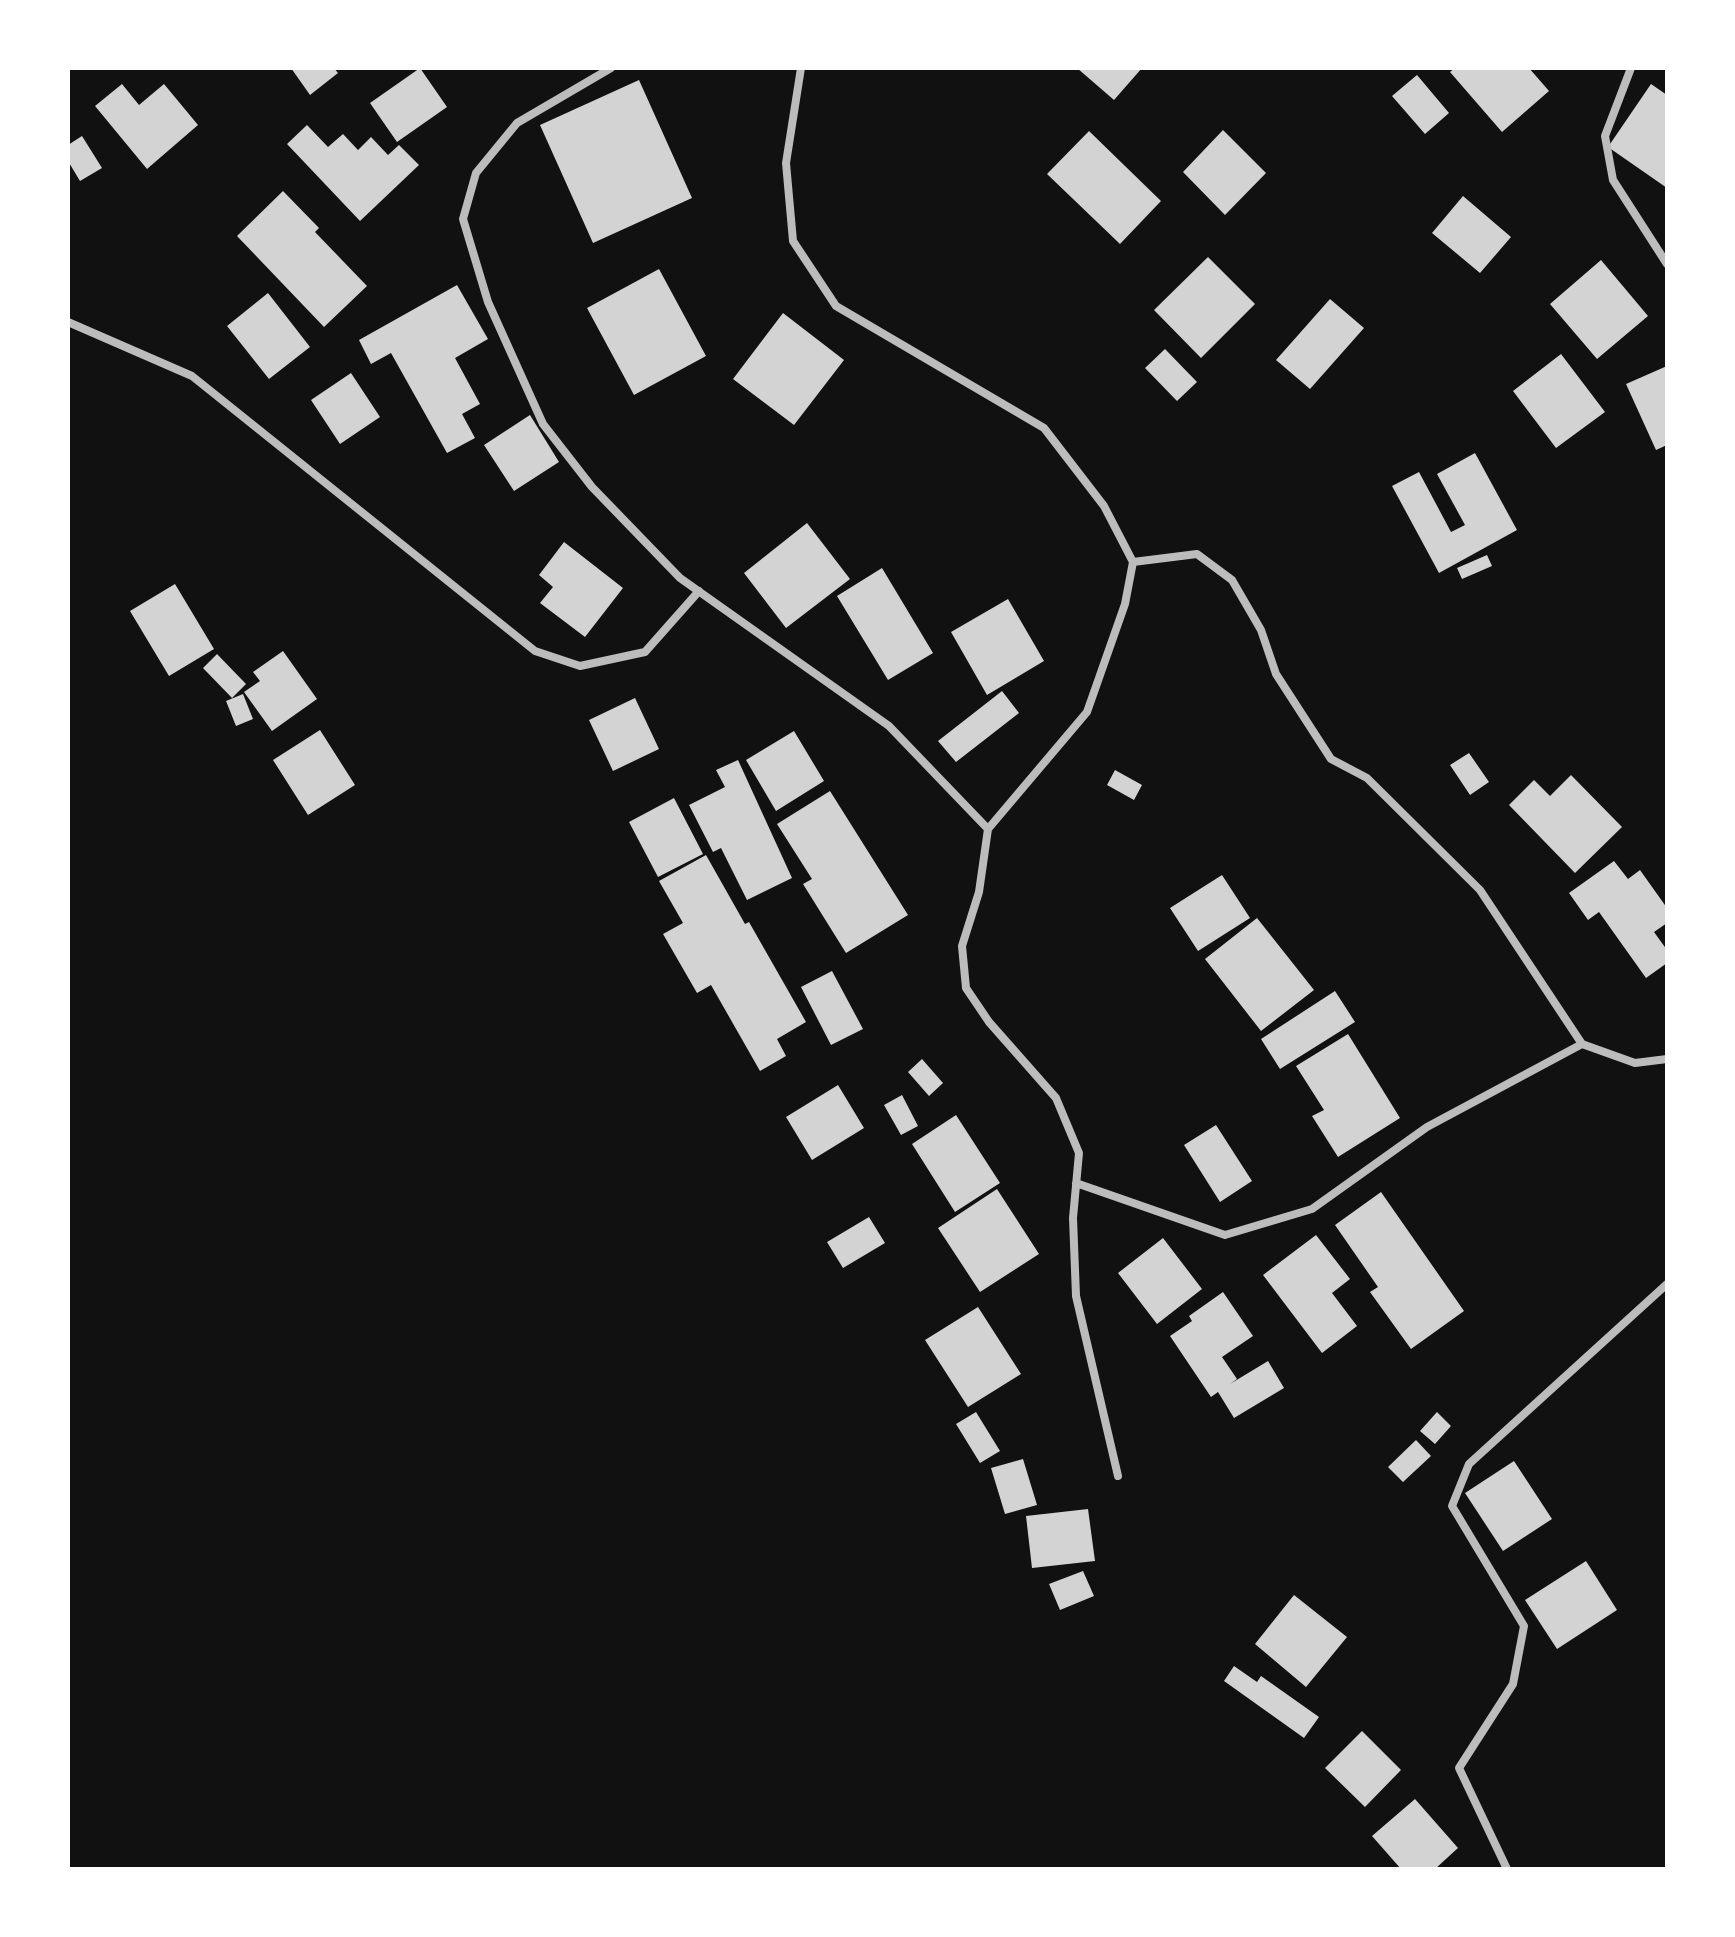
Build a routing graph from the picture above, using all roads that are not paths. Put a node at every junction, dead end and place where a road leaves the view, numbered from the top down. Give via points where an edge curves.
1 (611, 68) edge
2 (801, 68) edge
3 (1631, 68) edge
4 (1667, 264) edge
5 (68, 322) edge
6 (1133, 562) junction
7 (699, 591) junction
8 (988, 829) junction
9 (1582, 1044) junction
10 (1667, 1059) edge
11 (1076, 1183) junction
12 (1667, 1284) edge
13 (1118, 1476) dead end
14 (1507, 1869) edge

1 - 7 street via 517,123 476,173 463,219 488,302 543,424 592,487
2 - 6 street via 786,163 793,241 836,306 1044,428 1104,506
3 - 4 street via 1605,136 1613,180
5 - 7 street via 192,376 535,651 580,666 645,652
6 - 8 street via 1125,604 1087,712
6 - 9 street via 1197,554 1232,580 1261,630 1276,674 1331,759 1367,778 1480,890
7 - 8 street via 889,726
8 - 11 street via 979,892 962,946 966,988 1056,1098 1079,1153
9 - 10 street via 1635,1063
9 - 11 street via 1427,1127 1312,1209 1225,1235
11 - 13 street via 1076,1296
12 - 14 street via 1469,1464 1452,1506 1524,1626 1513,1684 1459,1768

